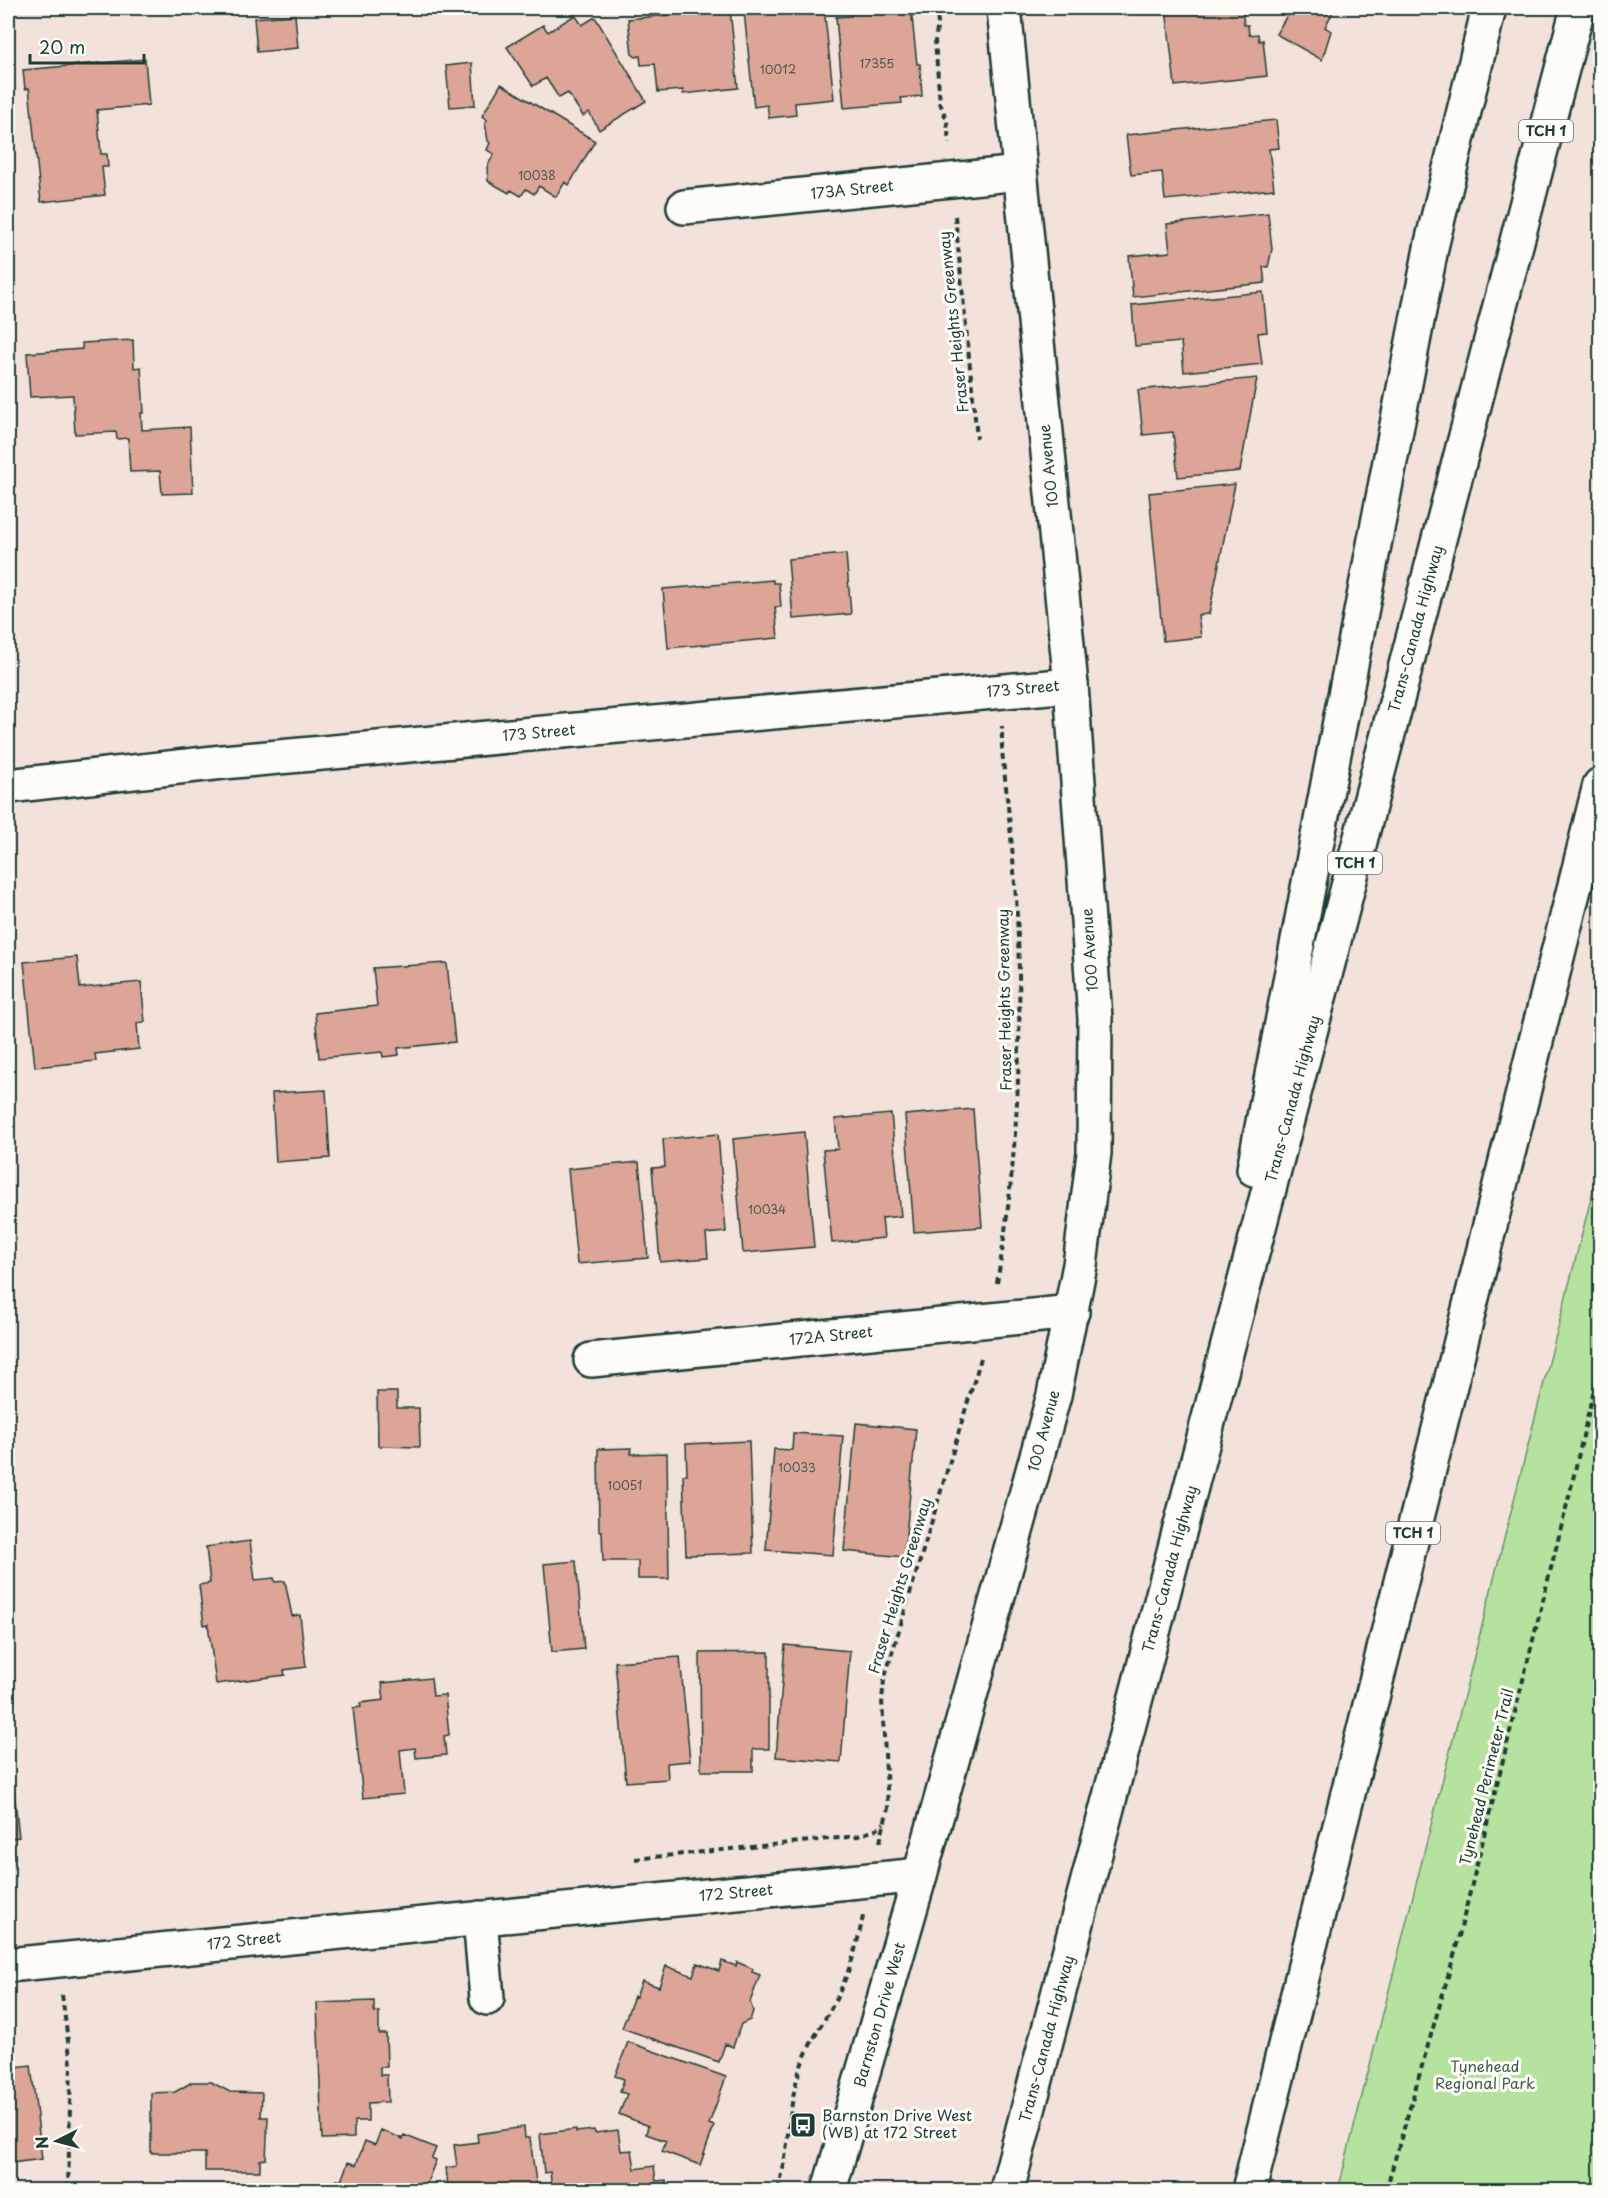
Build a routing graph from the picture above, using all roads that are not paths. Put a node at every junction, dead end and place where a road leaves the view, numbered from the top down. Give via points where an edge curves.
1 (1004, 8) edge
2 (1489, 8) edge
3 (1578, 8) edge
4 (1020, 173) junction
5 (684, 207) dead end
6 (1057, 686) junction
7 (1600, 785) edge
8 (8, 786) edge
9 (1600, 808) edge
10 (1577, 875) junction
11 (1072, 1312) junction
12 (591, 1360) dead end
13 (1196, 1471) junction
14 (920, 1875) junction
15 (480, 1918) junction
16 (8, 1965) edge
17 (487, 1998) dead end
18 (829, 2190) edge
19 (1007, 2190) edge
20 (1249, 2190) edge

1 - 4 main road, 100 Avenue
2 - 13 main road via 1432,243
3 - 13 main road, Trans-Canada Highway / TCH 1
4 - 5 main road, 173A Street
4 - 6 main road, 100 Avenue
6 - 8 main road, 173 Street via 235,761
6 - 11 main road, 100 Avenue via 1095,1018 1095,1153
7 - 10 main road, TCH 1
9 - 10 main road
10 - 20 main road, TCH 1
11 - 12 main road, 172A Street
11 - 14 main road, 100 Avenue via 1054,1395
13 - 19 main road, Trans-Canada Highway / TCH 1
14 - 15 main road, 172 Street
14 - 18 main road, Barnston Drive West
15 - 16 main road, 172 Street
15 - 17 main road

